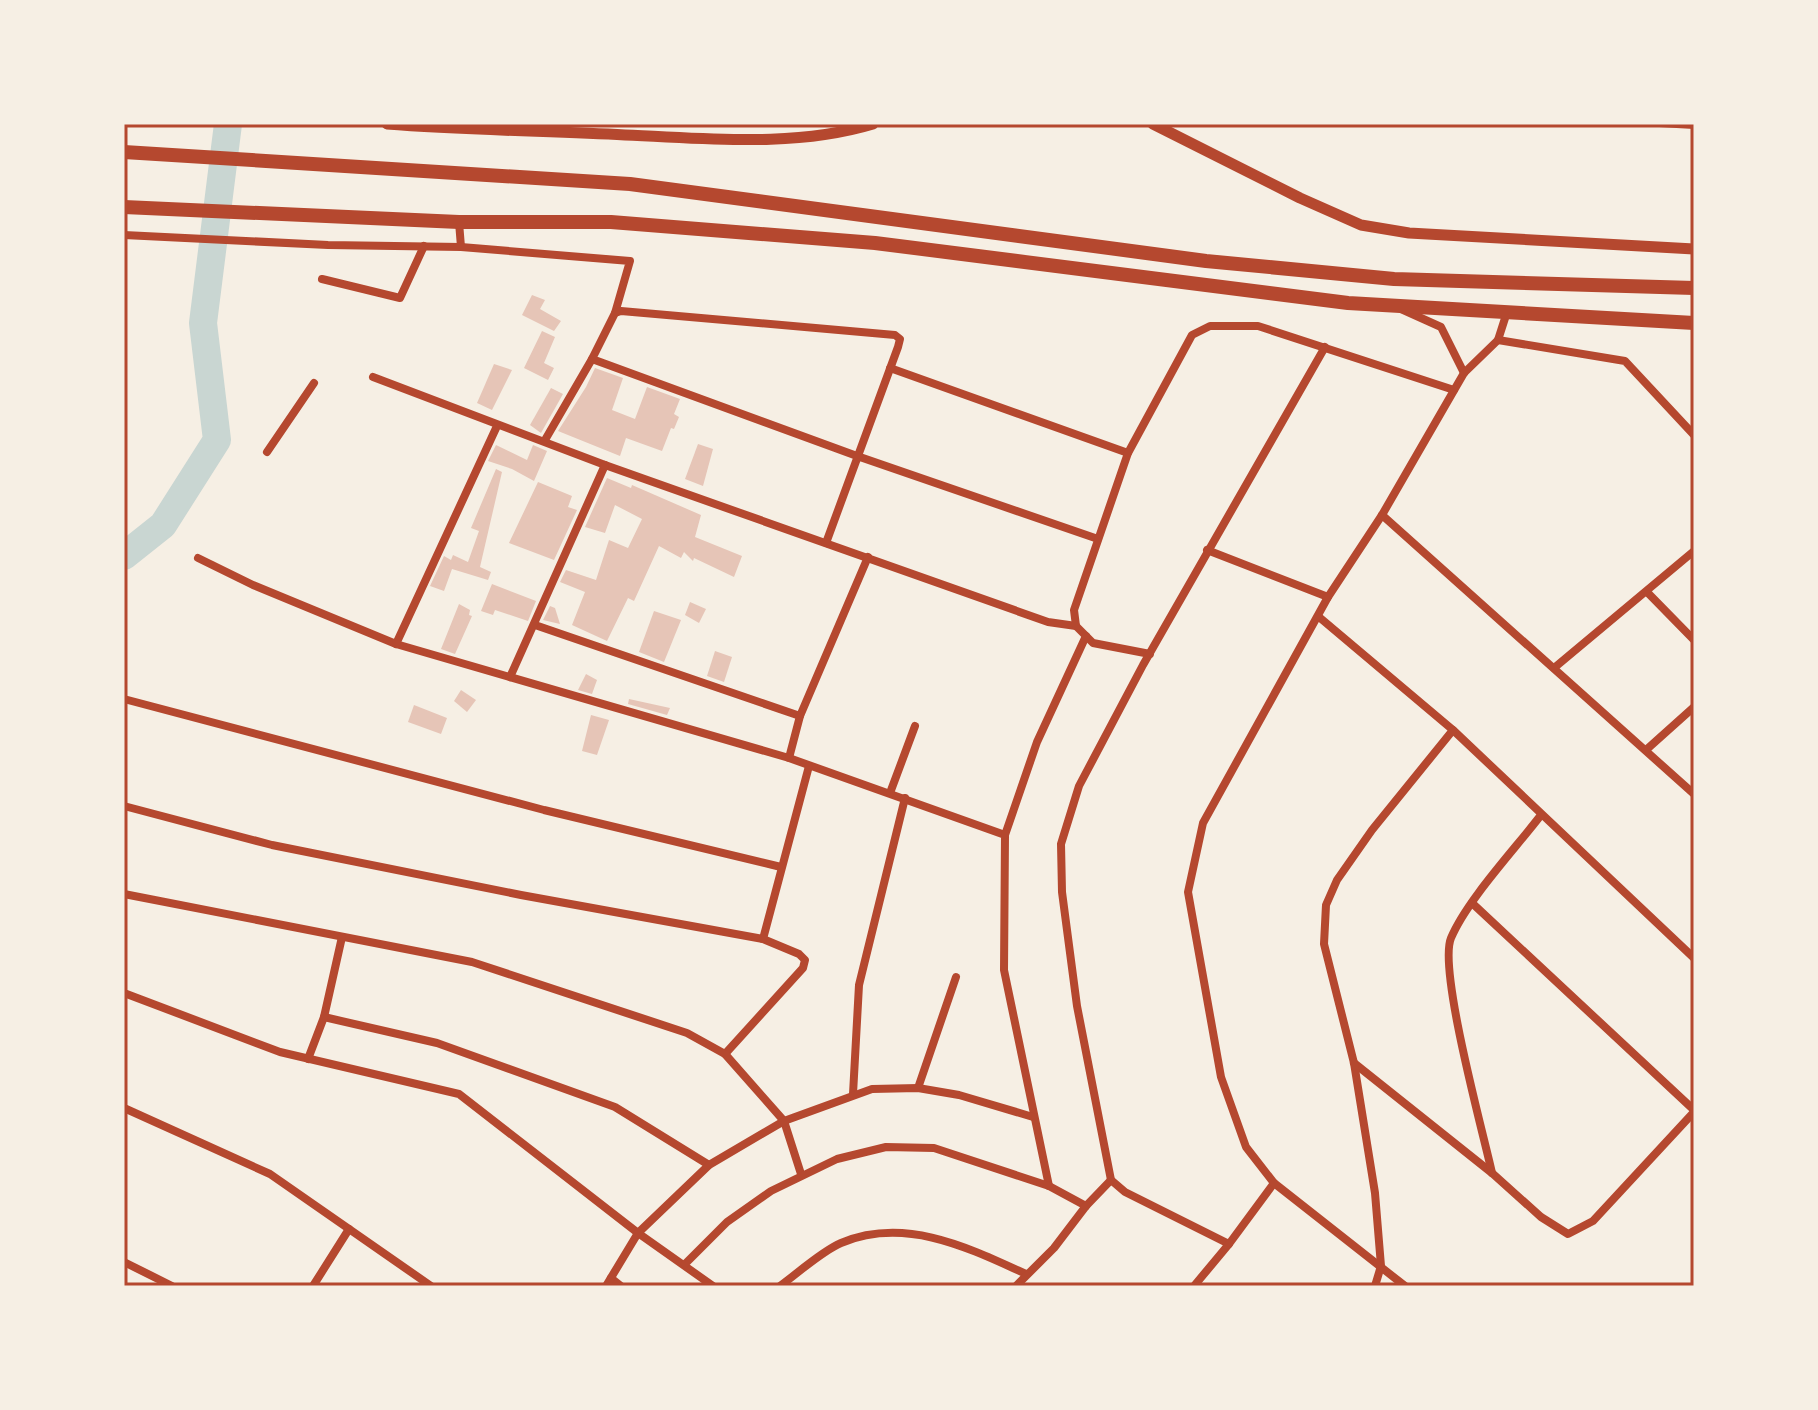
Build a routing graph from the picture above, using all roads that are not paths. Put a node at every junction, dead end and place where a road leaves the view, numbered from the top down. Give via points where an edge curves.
1 (387, 124) edge
2 (873, 124) edge
3 (1153, 124) edge
4 (1642, 124) edge
5 (502, 127) edge
6 (1694, 127) edge
7 (127, 153) edge
8 (124, 207) edge
9 (459, 222) junction
10 (124, 235) edge
11 (1069, 243) junction
12 (424, 246) junction
13 (461, 247) junction
14 (1694, 249) edge
15 (1066, 267) junction
16 (322, 279) dead end
17 (1694, 288) edge
18 (1392, 305) junction
19 (1507, 312) junction
20 (615, 313) junction
21 (1694, 323) edge
22 (1498, 340) junction
23 (1325, 347) junction
24 (592, 359) junction
25 (890, 368) junction
26 (1464, 373) junction
27 (373, 377) dead end
28 (314, 383) dead end
29 (1454, 390) junction
30 (497, 426) junction
31 (1694, 435) edge
32 (545, 440) junction
33 (267, 452) dead end
34 (1128, 453) junction
35 (857, 456) junction
36 (605, 465) junction
37 (1382, 515) junction
38 (1098, 539) junction
39 (826, 543) junction
40 (1207, 550) junction
41 (1694, 551) edge
42 (868, 557) junction
43 (198, 558) dead end
44 (1647, 592) junction
45 (1328, 597) junction
46 (1319, 617) junction
47 (535, 625) junction
48 (1076, 626) junction
49 (1086, 636) junction
50 (1694, 640) edge
51 (396, 644) junction
52 (1150, 654) junction
53 (1554, 668) junction
54 (510, 677) junction
55 (124, 699) edge
56 (1694, 707) edge
57 (800, 716) junction
58 (915, 726) dead end
59 (1453, 730) junction
60 (1646, 750) junction
61 (789, 758) junction
62 (809, 766) junction
63 (890, 793) junction
64 (1694, 794) edge
65 (905, 798) junction
66 (124, 806) edge
67 (1541, 815) junction
68 (1005, 835) junction
69 (781, 867) junction
70 (124, 894) edge
71 (1472, 903) junction
72 (342, 937) junction
73 (763, 939) junction
74 (1694, 958) edge
75 (956, 977) dead end
76 (124, 993) edge
77 (324, 1017) junction
78 (725, 1054) junction
79 (308, 1059) junction
80 (1354, 1063) junction
81 (918, 1088) junction
82 (853, 1094) junction
83 (124, 1108) edge
84 (1694, 1111) edge
85 (1033, 1117) junction
86 (784, 1121) junction
87 (709, 1165) junction
88 (1492, 1173) junction
89 (801, 1174) junction
90 (1111, 1180) junction
91 (1274, 1183) junction
92 (1049, 1186) junction
93 (1086, 1206) junction
94 (349, 1229) junction
95 (638, 1233) junction
96 (1229, 1244) junction
97 (124, 1262) edge
98 (685, 1264) junction
99 (1381, 1266) junction
100 (1026, 1274) junction
101 (609, 1282) edge
102 (172, 1286) edge
103 (313, 1286) edge
104 (431, 1286) edge
105 (621, 1286) edge
106 (713, 1286) edge
107 (780, 1286) edge
108 (1016, 1286) edge
109 (1194, 1286) edge
110 (1375, 1286) edge
111 (1405, 1286) edge

1 - 5 street
2 - 5 street via 782,140
3 - 14 street via 1361,225 1409,233
4 - 6 lane
7 - 11 highway via 630,184
8 - 9 highway
9 - 13 street
9 - 15 highway via 611,222 875,243
10 - 12 street
11 - 15 highway
11 - 17 highway via 1394,279
12 - 13 street
12 - 16 street via 400,298
13 - 20 street via 630,261
15 - 18 highway
18 - 19 highway
18 - 26 street via 1441,327
19 - 21 highway
19 - 22 street
20 - 24 street
20 - 25 street via 895,335 900,339
22 - 26 street
22 - 31 street via 1625,361
23 - 29 street
23 - 34 street via 1258,326 1210,326 1192,335
23 - 40 street
24 - 32 street
24 - 35 street
25 - 34 street
25 - 35 street
26 - 29 street
27 - 30 street
28 - 33 street
29 - 37 street
30 - 32 street
30 - 51 street
32 - 36 street
34 - 38 street
35 - 38 street
35 - 39 street
36 - 39 street
36 - 47 street
37 - 45 street
37 - 53 street
38 - 48 street via 1074,610
39 - 42 street
40 - 45 street
40 - 52 street
41 - 44 street
42 - 48 street via 1048,622
42 - 57 street
43 - 51 street
44 - 50 street
44 - 53 street
45 - 46 street
46 - 59 street
46 - 91 street via 1203,823 1188,892 1221,1077 1246,1147
47 - 54 street
47 - 57 street
48 - 49 street
49 - 52 street via 1093,643
49 - 68 street via 1037,742
51 - 54 street
52 - 90 street via 1079,786 1061,844 1077,1006
53 - 60 street
54 - 61 street
55 - 69 street
56 - 60 street
57 - 61 street
58 - 63 street
59 - 67 street
59 - 80 street via 1372,830 1326,905 1324,944
60 - 64 street
61 - 62 street
62 - 63 street
62 - 69 street
63 - 65 street
65 - 68 street
65 - 82 street via 859,985
66 - 73 street via 272,845
67 - 71 street
67 - 74 street
68 - 85 street via 1004,970
69 - 73 street
70 - 72 street
71 - 84 street
71 - 88 street via 1449,942 1449,981
72 - 77 street
72 - 78 street via 472,962 687,1033
73 - 78 street via 799,954 805,960 803,968
75 - 81 street
76 - 79 street
77 - 79 street
77 - 87 street via 437,1043 615,1107
78 - 86 street
79 - 95 street via 459,1094
80 - 88 street
80 - 99 street
81 - 82 street
81 - 85 street
82 - 86 street
83 - 94 street via 270,1174
84 - 88 street via 1593,1221 1568,1234
85 - 92 street
86 - 87 street
86 - 89 street
87 - 95 street
89 - 92 street via 886,1147 934,1148
89 - 98 street via 727,1222
90 - 93 street
90 - 96 street
91 - 96 street
91 - 99 street
92 - 93 street
93 - 100 street
94 - 103 street
94 - 104 street
95 - 98 street
95 - 101 street
96 - 109 street
97 - 102 street
98 - 106 street
99 - 110 street
99 - 111 street
100 - 107 street via 955,1242 904,1232 840,1243
100 - 108 street
101 - 105 street

